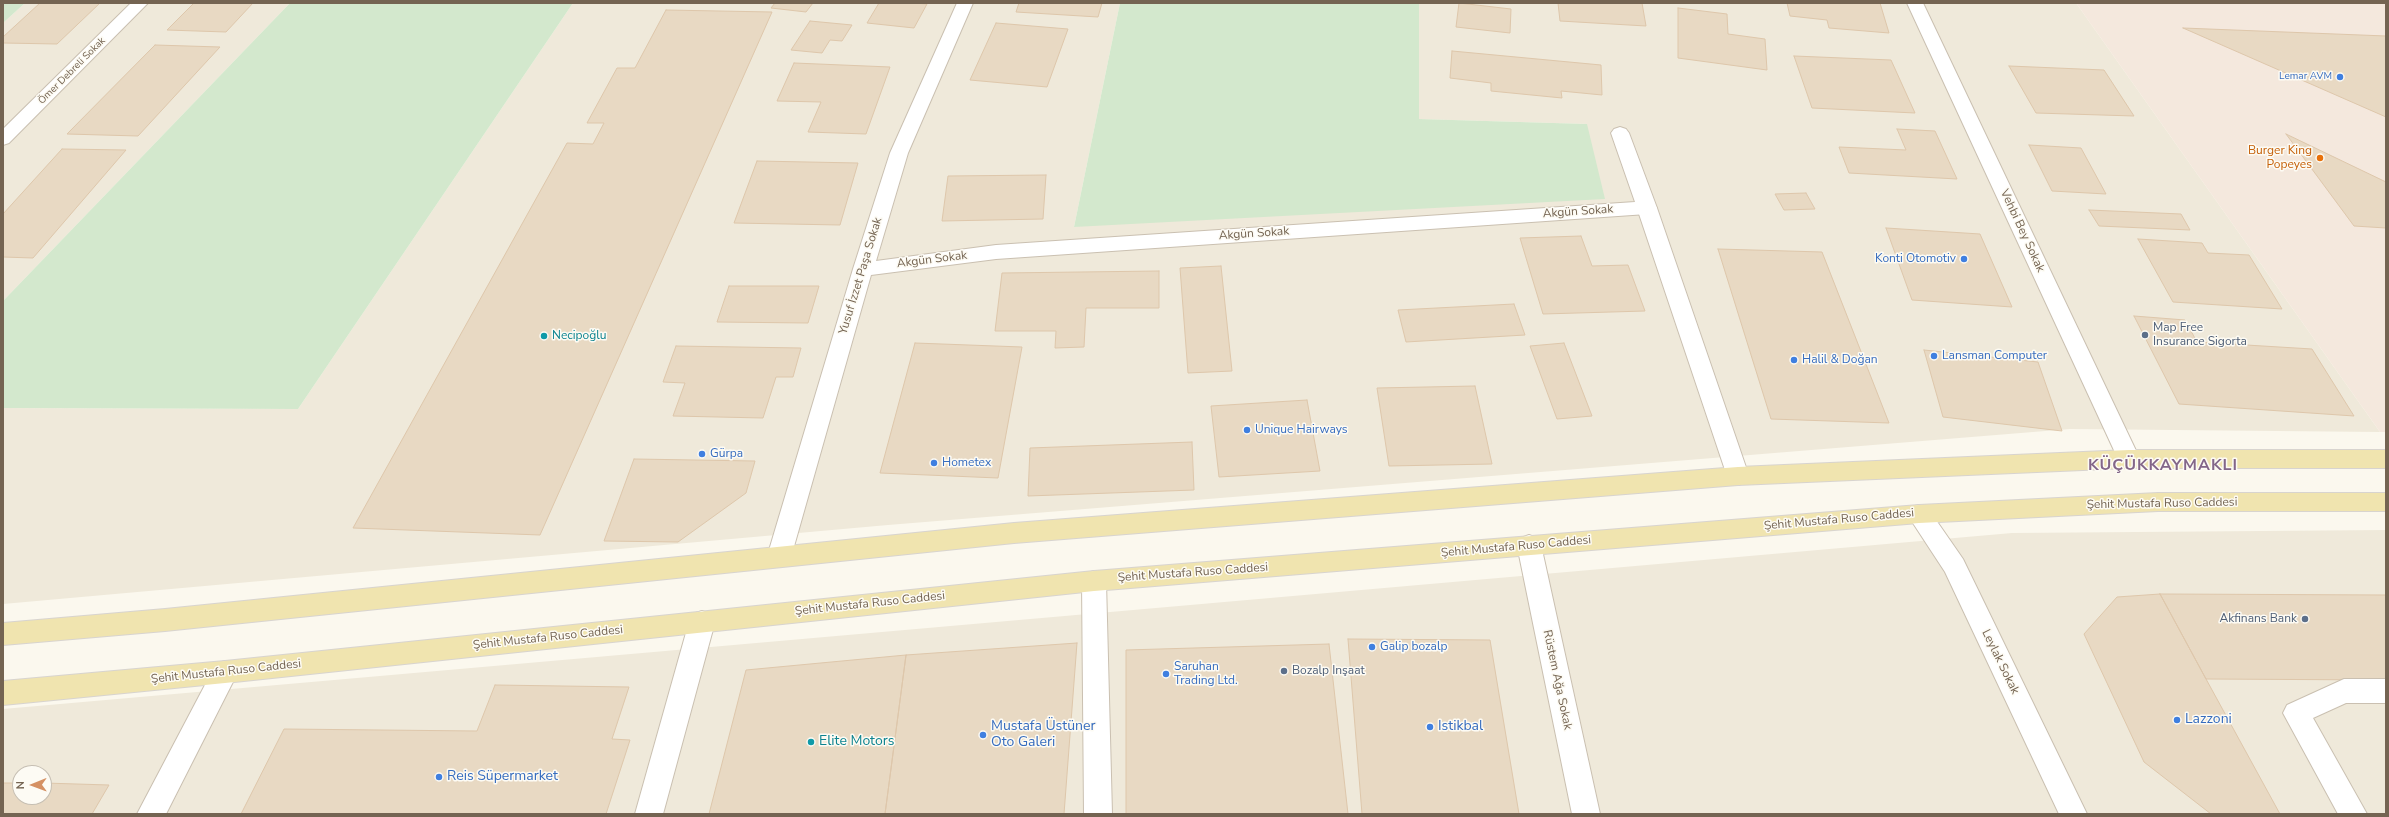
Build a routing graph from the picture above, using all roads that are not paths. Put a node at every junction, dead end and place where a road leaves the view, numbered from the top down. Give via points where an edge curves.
1 (140, 3) edge
2 (965, 3) edge
3 (1914, 3) edge
4 (1620, 133) dead end
5 (3, 139) edge
6 (1647, 208) junction
7 (863, 269) junction
8 (2129, 459) junction
9 (2386, 459) edge
10 (1738, 476) junction
11 (2386, 502) edge
12 (1919, 514) junction
13 (1529, 545) junction
14 (779, 557) junction
15 (1094, 581) junction
16 (702, 622) junction
17 (3, 634) edge
18 (225, 672) junction
19 (2386, 691) edge
20 (3, 693) edge
21 (151, 814) edge
22 (649, 814) edge
23 (1098, 814) edge
24 (1586, 814) edge
25 (2073, 814) edge
26 (2353, 814) edge

1 - 5 street, Ömer Debreli Sokak
2 - 7 street, Yusuf İzzet Paşa Sokak via 899,153
3 - 8 street, Vehbi Bey Sokak
4 - 6 street
6 - 7 street, Akgün Sokak via 996,252
6 - 10 street
7 - 14 street, Yusuf İzzet Paşa Sokak
8 - 9 main road
8 - 10 main road
10 - 14 main road via 1014,533
11 - 12 main road, Şehit Mustafa Ruso Caddesi via 2158,502
12 - 13 main road, Şehit Mustafa Ruso Caddesi
12 - 25 street, Leylak Sokak via 1954,566
13 - 15 main road, Şehit Mustafa Ruso Caddesi
13 - 24 street, Rüstem Ağa Sokak
14 - 17 main road via 165,620
15 - 16 main road, Şehit Mustafa Ruso Caddesi
15 - 23 street
16 - 18 main road, Şehit Mustafa Ruso Caddesi
16 - 22 street
18 - 20 main road, Şehit Mustafa Ruso Caddesi
18 - 21 street
19 - 26 street via 2344,690 2296,713

